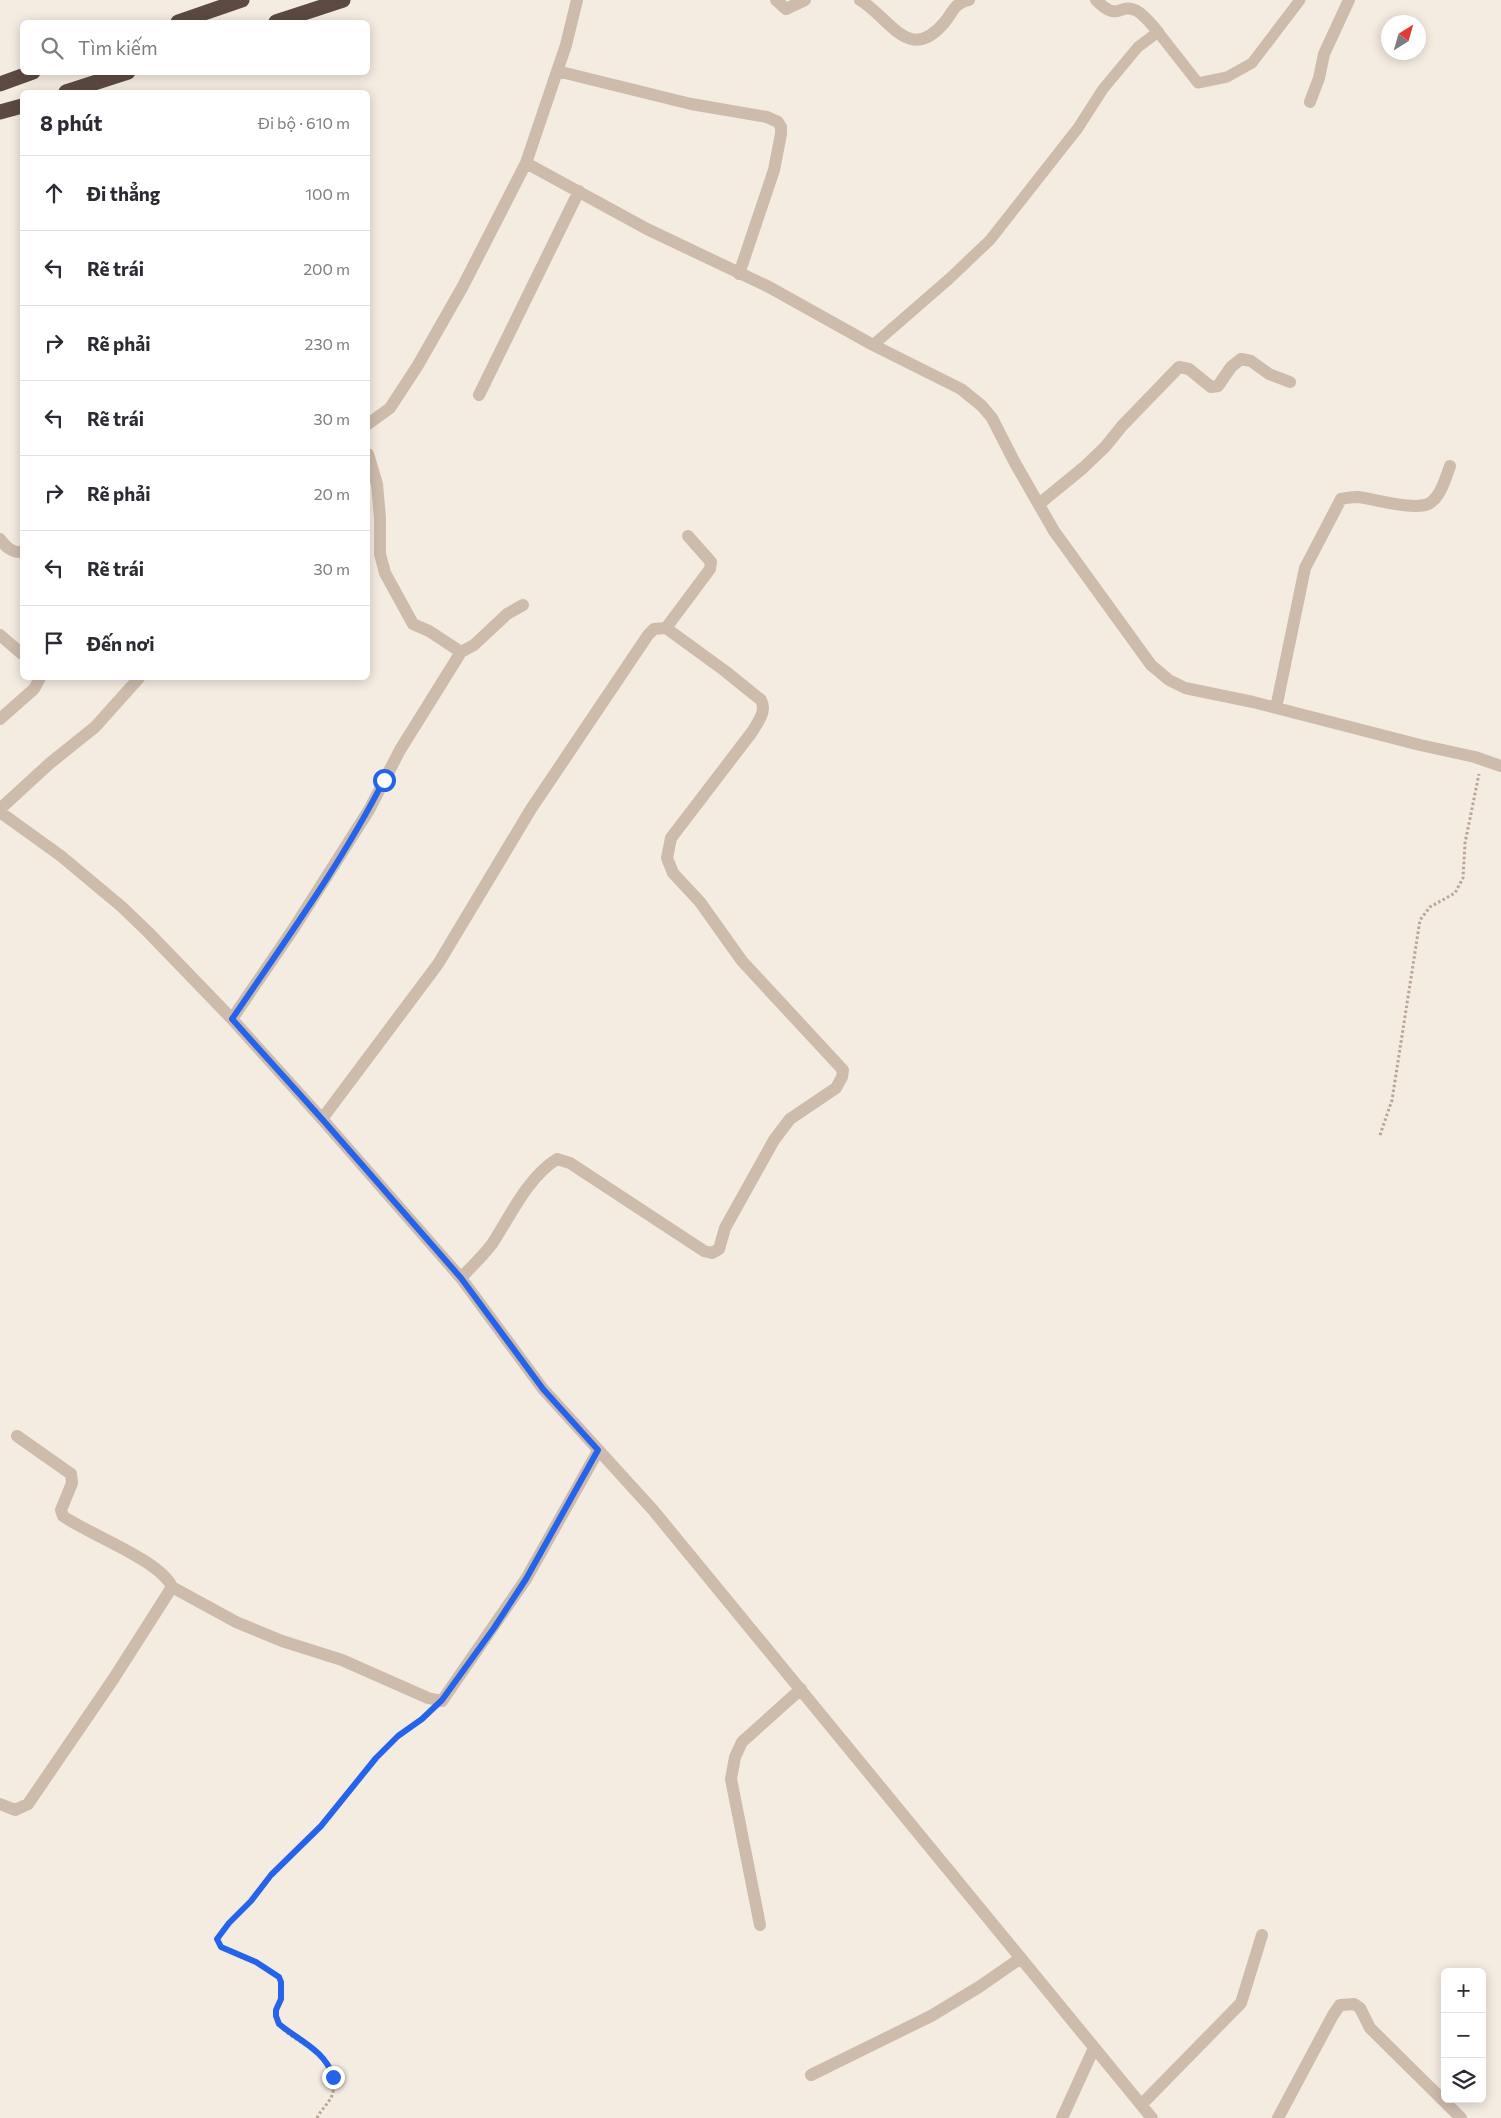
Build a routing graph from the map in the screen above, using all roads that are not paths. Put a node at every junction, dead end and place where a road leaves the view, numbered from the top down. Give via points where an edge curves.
1 (242, 0) edge
2 (343, 0) edge
3 (577, 0) edge
4 (776, 0) edge
5 (805, 0) edge
6 (860, 0) edge
7 (969, 0) edge
8 (1096, 0) edge
9 (1300, 0) edge
10 (1349, 0) edge
11 (184, 20) edge
12 (282, 20) edge
13 (1158, 32) junction
14 (557, 71) junction
15 (25, 75) edge
16 (119, 75) edge
17 (0, 84) edge
18 (72, 90) edge
19 (1310, 102) dead end
20 (20, 107) edge
21 (0, 112) edge
22 (526, 163) junction
23 (579, 191) junction
24 (740, 274) junction
25 (873, 345) junction
26 (1290, 382) dead end
27 (480, 395) dead end
28 (370, 423) edge
29 (370, 461) edge
30 (1450, 466) dead end
31 (1039, 504) junction
32 (688, 536) dead end
33 (0, 539) edge
34 (20, 552) edge
35 (522, 604) dead end
36 (666, 628) junction
37 (0, 635) edge
38 (20, 652) edge
39 (461, 652) junction
40 (39, 680) edge
41 (137, 680) edge
42 (1276, 708) junction
43 (0, 719) edge
44 (1501, 766) edge
45 (0, 811) edge
46 (232, 1019) junction
47 (322, 1119) junction
48 (461, 1278) junction
49 (17, 1436) dead end
50 (598, 1450) junction
51 (172, 1587) junction
52 (801, 1689) junction
53 (0, 1804) edge
54 (760, 1925) dead end
55 (1262, 1935) dead end
56 (1021, 1958) junction
57 (1094, 2048) junction
58 (811, 2075) dead end
59 (1141, 2105) junction
60 (1062, 2118) edge
61 (1152, 2118) edge
62 (1278, 2118) edge
63 (1461, 2118) edge

1 - 11 highway
2 - 12 highway
3 - 14 street
4 - 5 street via 786,9
6 - 7 street via 911,40 923,40 934,34 959,3
8 - 13 street via 1107,11 1136,10
9 - 13 lane via 1252,62 1226,77 1198,83
10 - 19 street via 1324,54
13 - 25 lane via 1138,47 1103,89 1078,128 990,240
14 - 22 street
14 - 24 street via 778,122 781,134 774,170
15 - 17 highway
16 - 18 highway
20 - 21 highway
22 - 23 street
22 - 28 street via 464,286 413,374 390,408
23 - 24 street via 647,229
23 - 27 street
24 - 25 street via 769,286
25 - 31 street via 961,389 982,406 992,418
26 - 31 street via 1241,359 1230,367 1218,386 1211,386 1189,369 1179,367 1105,447
29 - 39 street via 377,484 380,554 385,573 416,626
30 - 42 street via 1430,503 1384,503 1356,497 1341,499 1305,568
31 - 42 street via 1070,554 1151,665 1185,688
32 - 36 street via 711,562 710,569
33 - 34 street via 8,549
35 - 39 street via 474,645
36 - 47 street via 654,629 642,643 531,809 438,964
36 - 48 street via 725,671 764,706 752,732 671,838 667,858 673,873 700,902 742,961 843,1070 842,1077 836,1088 790,1119 774,1140 725,1228 719,1249 712,1253 704,1251 570,1163 557,1159 547,1165 528,1187 490,1246
37 - 38 street
39 - 46 street via 363,818
40 - 43 street via 34,690
41 - 45 street via 95,727 49,764
42 - 44 street
45 - 46 street via 122,907
46 - 47 street
47 - 48 street
48 - 50 street via 543,1389
49 - 51 street via 71,1474 72,1483 61,1510 63,1516 135,1556 166,1578
50 - 51 street via 526,1579 442,1700 428,1698 342,1660 236,1622
50 - 52 street via 653,1510
51 - 53 street via 28,1804 15,1810
52 - 54 street via 742,1742 735,1757 732,1780
52 - 56 street
55 - 59 street via 1241,2003
56 - 57 street
56 - 58 street via 931,2016
57 - 59 street
57 - 60 street
59 - 61 street
62 - 63 street via 1333,2015 1340,2006 1354,2004 1360,2008 1370,2028

